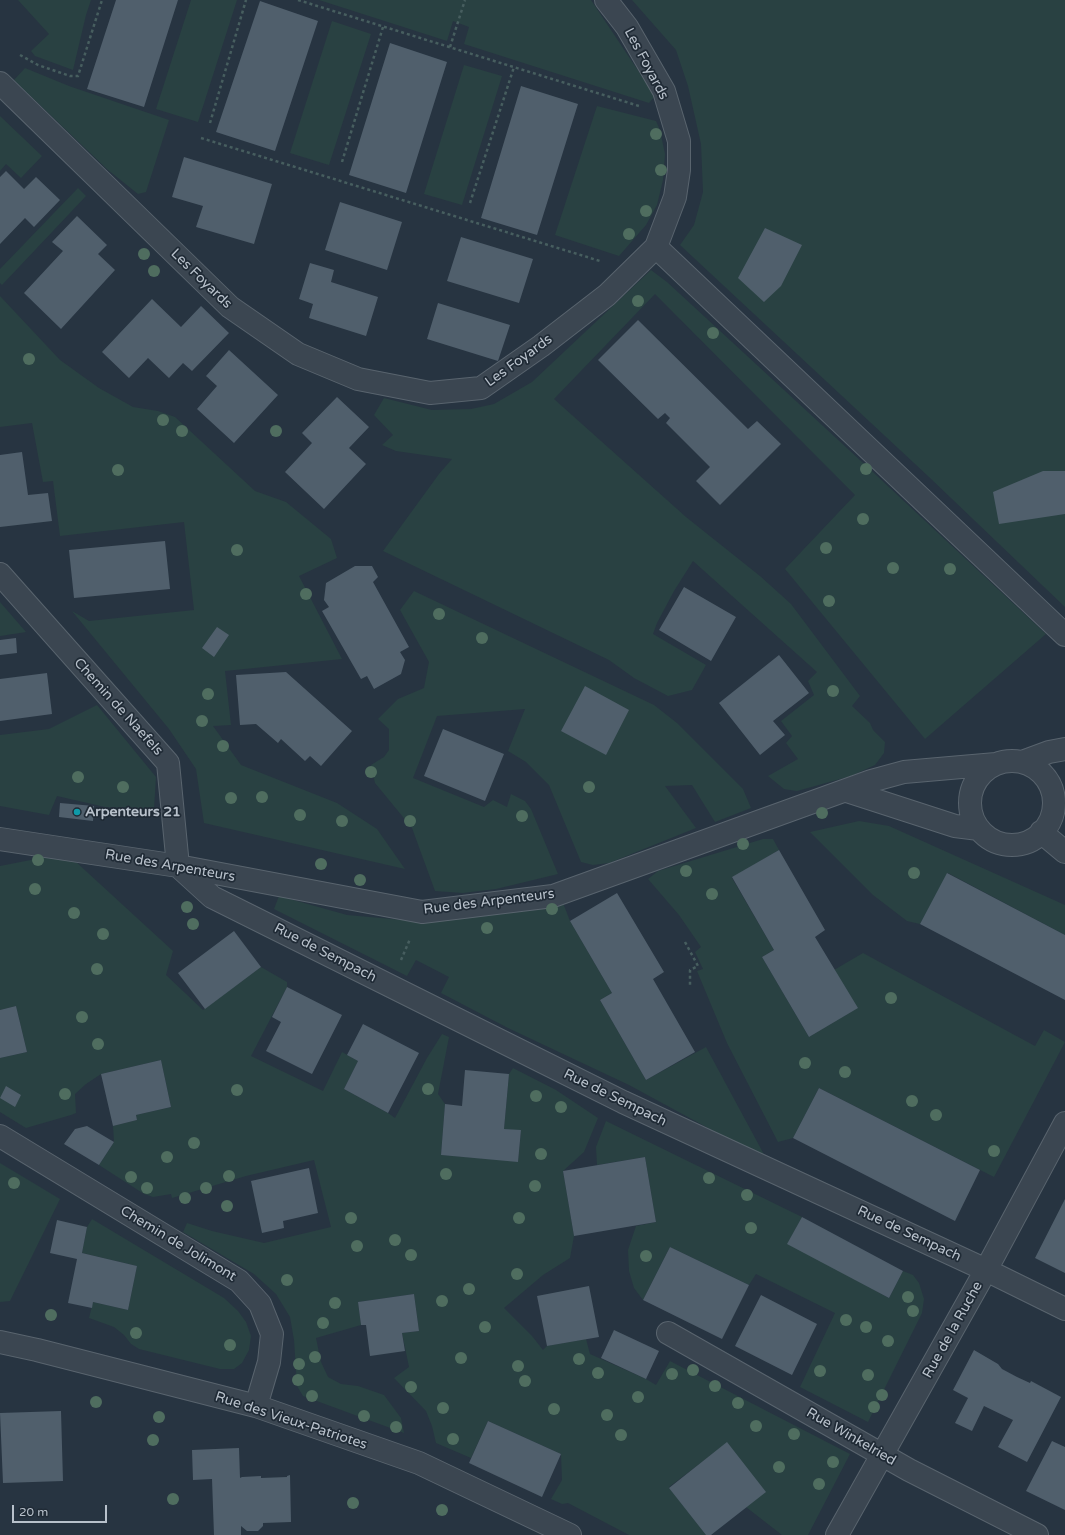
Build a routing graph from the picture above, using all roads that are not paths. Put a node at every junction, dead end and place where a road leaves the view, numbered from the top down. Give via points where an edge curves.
1 (606, 0) edge
2 (0, 84) edge
3 (656, 247) junction
4 (0, 574) edge
5 (1065, 635) edge
6 (1065, 748) edge
7 (1022, 762) junction
8 (996, 764) junction
9 (846, 791) junction
10 (979, 829) junction
11 (1042, 832) junction
12 (0, 839) edge
13 (1065, 852) edge
14 (178, 866) junction
15 (1065, 1123) edge
16 (0, 1136) edge
17 (986, 1270) junction
18 (1065, 1309) edge
19 (668, 1333) dead end
20 (0, 1342) edge
21 (256, 1406) junction
22 (883, 1455) junction
23 (570, 1535) edge
24 (837, 1535) edge
25 (1037, 1535) edge

1 - 3 street, Les Foyards via 627,27 664,92 679,141 679,170 675,197
2 - 3 street, Les Foyards via 230,307 298,354 358,380 430,394 481,388 541,346 601,299
3 - 5 street
4 - 14 street, Chemin de Naefels via 168,764
6 - 7 street
7 - 8 street
7 - 11 street via 1041,773 1052,792 1052,813
8 - 9 street, Rue des Arpenteurs via 904,772
8 - 10 street via 978,778 970,798 970,809
9 - 10 street via 956,826
9 - 14 street, Rue des Arpenteurs via 553,896 422,912
10 - 11 street via 988,837 1010,845 1021,844
11 - 13 street
12 - 14 street, Rue des Arpenteurs
14 - 17 street, Rue de Sempach via 212,897 623,1102
15 - 17 street, Rue de la Ruche
16 - 21 street, Chemin de Jolimont via 239,1281 260,1304 272,1334 269,1362
17 - 18 street, Rue de Sempach
17 - 22 street, Rue de la Ruche
19 - 22 street, Rue Winkelried
20 - 21 street, Rue des Vieux-Patriotes
21 - 23 street, Rue des Vieux-Patriotes via 419,1463
22 - 24 street, Rue de la Ruche
22 - 25 street, Rue Winkelried

